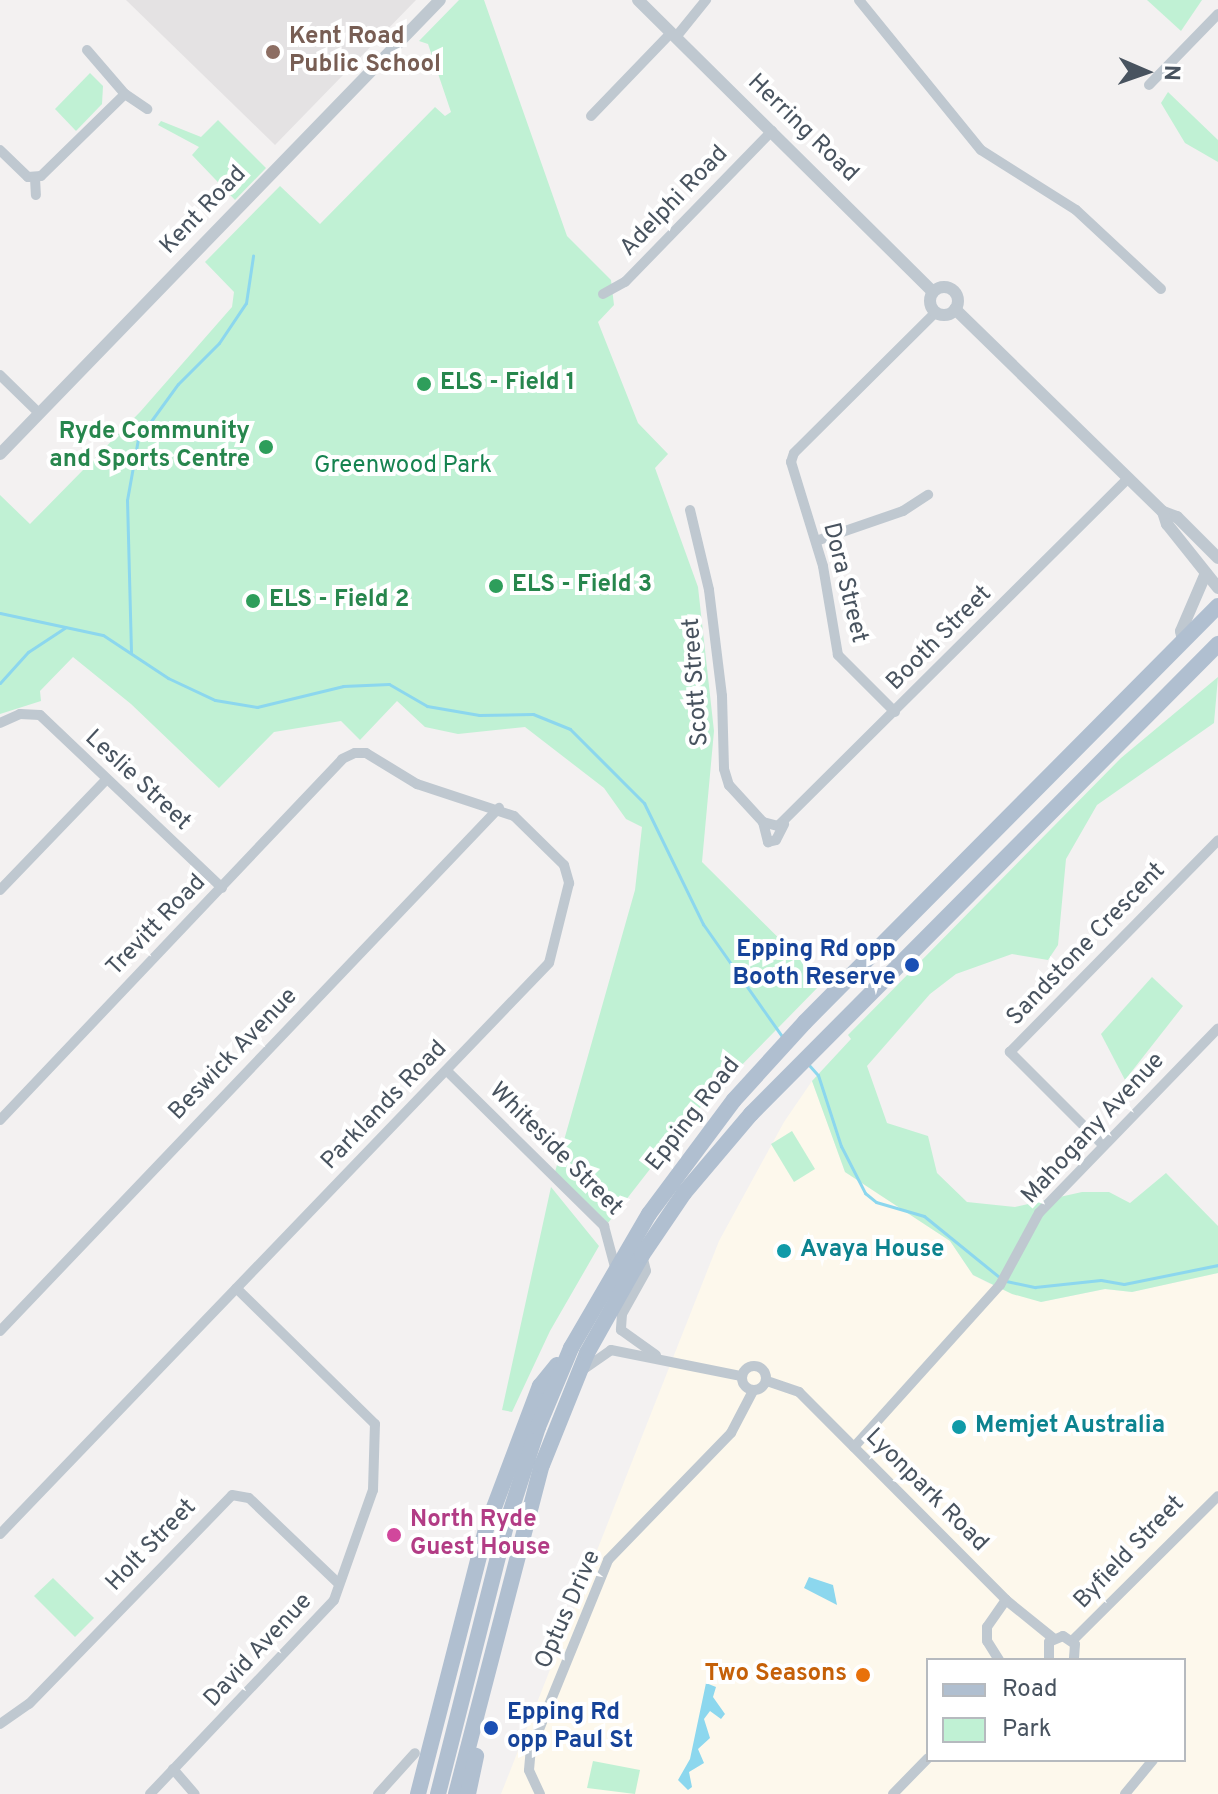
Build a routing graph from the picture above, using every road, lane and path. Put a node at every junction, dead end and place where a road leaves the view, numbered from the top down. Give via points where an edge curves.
1 (440, 0) edge
2 (638, 0) edge
3 (706, 0) edge
4 (859, 0) edge
5 (1218, 14) edge
6 (674, 35) junction
7 (87, 50) dead end
8 (1149, 85) dead end
9 (125, 94) junction
10 (147, 109) dead end
11 (591, 116) dead end
12 (772, 131) junction
13 (0, 150) edge
14 (35, 178) junction
15 (36, 195) dead end
16 (1161, 289) dead end
17 (933, 292) junction
18 (603, 294) dead end
19 (955, 309) junction
20 (936, 312) junction
21 (0, 375) edge
22 (39, 413) junction
23 (0, 454) edge
24 (1129, 478) junction
25 (928, 495) dead end
26 (690, 510) dead end
27 (1163, 512) junction
28 (816, 541) junction
29 (1218, 558) edge
30 (1206, 573) junction
31 (1218, 588) edge
32 (1218, 606) edge
33 (1183, 641) junction
34 (1218, 644) edge
35 (895, 712) junction
36 (0, 723) edge
37 (342, 759) joint
38 (106, 780) junction
39 (499, 808) junction
40 (763, 822) junction
41 (781, 825) junction
42 (1218, 840) edge
43 (222, 888) junction
44 (0, 890) edge
45 (1218, 1028) edge
46 (447, 1071) junction
47 (0, 1120) edge
48 (1103, 1145) junction
49 (642, 1255) junction
50 (615, 1267) junction
51 (236, 1288) junction
52 (0, 1331) edge
53 (571, 1348) junction
54 (660, 1358) junction
55 (576, 1376) junction
56 (741, 1376) junction
57 (767, 1381) junction
58 (753, 1391) junction
59 (854, 1447) junction
60 (1218, 1496) edge
61 (0, 1534) edge
62 (339, 1584) junction
63 (1006, 1600) junction
64 (1053, 1638) junction
65 (495, 1639) junction
66 (1073, 1640) junction
67 (998, 1658) edge
68 (1049, 1658) edge
69 (1074, 1658) edge
70 (0, 1724) edge
71 (415, 1753) dead end
72 (926, 1760) edge
73 (1151, 1762) edge
74 (173, 1769) junction
75 (1128, 1790) edge
76 (150, 1794) edge
77 (195, 1794) edge
78 (378, 1794) edge
79 (418, 1794) edge
80 (438, 1794) edge
81 (456, 1794) edge
82 (468, 1794) edge
83 (540, 1794) edge
84 (893, 1794) edge

1 - 22 street, Kent Road
2 - 6 street, Herring Road
3 - 6 street
4 - 16 street via 981,150 1076,210
5 - 8 street
6 - 11 street
6 - 12 street, Herring Road
7 - 9 street
9 - 10 street
9 - 14 street
12 - 17 street, Herring Road
12 - 18 street, Adelphi Road via 625,282
13 - 14 street
14 - 15 street
17 - 19 street via 950,289 957,296
17 - 20 street via 930,301
19 - 20 street
19 - 24 street
20 - 28 street, Dora Street via 794,453 791,471
21 - 22 street
22 - 23 street, Kent Road
24 - 27 street
24 - 35 street, Booth Street
25 - 28 street via 903,511
26 - 40 street, Scott Street via 711,605 724,769 729,785
27 - 29 street via 1177,517
27 - 30 street
28 - 35 street, Dora Street via 838,655
30 - 31 street
30 - 33 street via 1181,631
32 - 33 main road, Epping Road
33 - 50 main road, Epping Road via 758,1072 682,1166
34 - 49 main road, Epping Road via 777,1088 716,1153
35 - 41 street, Booth Street
36 - 38 street, Leslie Street via 20,714 40,715
37 - 39 street, Parklands Road via 366,753 417,784
37 - 43 street, Trevitt Road
38 - 43 street, Leslie Street
38 - 44 street
39 - 46 street, Parklands Road via 564,865 569,883 549,963
39 - 52 street, Beswick Avenue
40 - 41 street
40 - 41 street via 768,842 776,840
42 - 48 street, Sandstone Crescent via 1010,1052
43 - 47 street, Trevitt Road
45 - 48 street, Mahogany Avenue
46 - 50 street, Whiteside Street via 608,1231
46 - 51 street, Parklands Road
48 - 59 street, Mahogany Avenue via 1039,1213 1011,1270
49 - 54 street via 646,1271 622,1314 621,1330
49 - 55 main road, Epping Road
50 - 53 main road, Epping Road
51 - 61 street, Parklands Road
51 - 62 street, David Avenue via 375,1424 373,1490
53 - 79 main road via 540,1386 501,1486
53 - 80 main road, Epping Road via 517,1488
54 - 55 street via 611,1350
54 - 56 street
55 - 65 main road, Epping Road via 531,1496
56 - 57 street, Lyonpark Road via 757,1366
56 - 58 street
57 - 58 street
57 - 59 street, Lyonpark Road via 799,1392
58 - 83 street, Optus Drive via 731,1433 608,1560 531,1749 531,1778
59 - 63 street, Lyonpark Road
60 - 66 street, Byfield Street
62 - 70 street, Holt Street via 249,1498 232,1495 29,1704
62 - 74 street, David Avenue via 324,1613
63 - 64 street, Lyonpark Road
63 - 67 street via 987,1627 987,1641
64 - 66 street
64 - 68 street via 1047,1646
65 - 81 main road, Epping Road
65 - 82 main road
66 - 69 street
71 - 78 street
72 - 84 street
73 - 75 street
74 - 76 street, David Avenue
74 - 77 street

